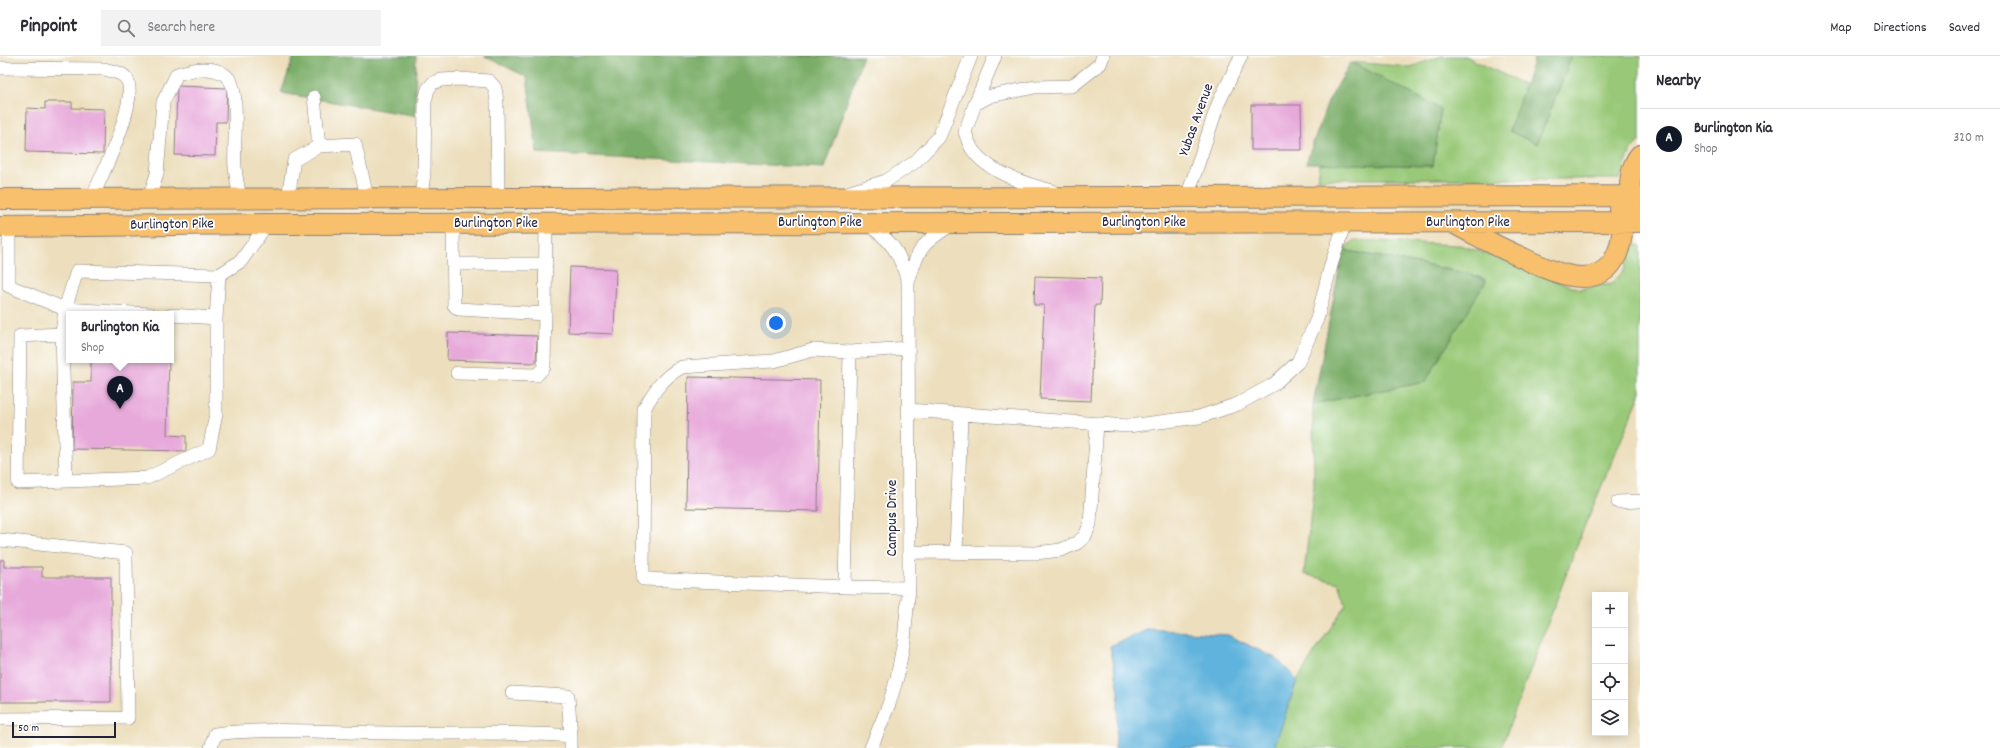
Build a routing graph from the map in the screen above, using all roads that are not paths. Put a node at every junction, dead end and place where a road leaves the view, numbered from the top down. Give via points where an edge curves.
1 (971, 56) edge
2 (995, 56) edge
3 (1104, 56) edge
4 (1241, 56) edge
5 (0, 68) edge
6 (314, 98) dead end
7 (975, 104) junction
8 (319, 146) junction
9 (1640, 155) edge
10 (1627, 196) edge
11 (367, 197) junction
12 (421, 197) junction
13 (498, 197) junction
14 (835, 197) junction
15 (1074, 197) junction
16 (1187, 197) junction
17 (92, 198) junction
18 (149, 198) junction
19 (240, 198) junction
20 (288, 198) junction
21 (0, 199) edge
22 (1454, 222) junction
23 (1634, 222) edge
24 (866, 223) junction
25 (955, 223) junction
26 (1345, 223) junction
27 (267, 224) junction
28 (453, 224) junction
29 (546, 224) junction
30 (5, 227) edge
31 (454, 264) junction
32 (546, 264) junction
33 (218, 276) junction
34 (908, 283) junction
35 (4, 288) edge
36 (65, 309) junction
37 (99, 311) edge
38 (546, 314) junction
39 (174, 315) edge
40 (216, 318) junction
41 (62, 334) junction
42 (908, 348) junction
43 (850, 352) junction
44 (457, 373) dead end
45 (908, 410) junction
46 (961, 415) junction
47 (1097, 424) junction
48 (66, 481) junction
49 (1640, 501) edge
50 (1618, 502) dead end
51 (0, 540) edge
52 (909, 552) junction
53 (956, 552) junction
54 (845, 587) junction
55 (909, 588) junction
56 (512, 693) dead end
57 (0, 719) edge
58 (571, 742) edge
59 (210, 748) edge
60 (871, 748) edge

1 - 14 street via 939,137 914,162 886,181
2 - 7 street
3 - 7 street via 1100,64 1072,86 1035,87 990,96
4 - 16 street, Yubas Avenue via 1218,104
5 - 17 street via 104,69 126,78 130,90 126,116
6 - 8 street
7 - 15 street via 965,132 973,150 993,168 1028,185
8 - 11 street via 355,144
8 - 20 street via 294,160
9 - 10 highway
10 - 16 highway, Burlington Pike
10 - 23 highway
11 - 12 highway, Burlington Pike
11 - 20 highway, Burlington Pike
12 - 13 highway, Burlington Pike
12 - 13 street via 425,102 428,89 433,83 441,80 460,79 489,81 495,88
13 - 14 highway, Burlington Pike
14 - 15 highway, Burlington Pike
15 - 16 highway, Burlington Pike
17 - 18 highway, Burlington Pike
17 - 21 highway, Burlington Pike
18 - 19 highway, Burlington Pike
18 - 19 street via 157,174 163,102 177,74 205,69 219,71 232,85 235,106 235,168
19 - 20 highway, Burlington Pike
22 - 23 highway, Burlington Pike
22 - 23 highway via 1495,246 1542,267 1580,278 1607,269
22 - 26 highway, Burlington Pike
24 - 25 highway, Burlington Pike
24 - 29 highway, Burlington Pike
24 - 34 street, Campus Drive via 893,245 901,259
25 - 26 highway, Burlington Pike
25 - 34 street, Campus Drive via 935,234 923,246 914,261
26 - 47 street via 1317,319 1298,362 1279,380 1238,404 1199,417 1128,426
27 - 28 highway, Burlington Pike
27 - 30 highway, Burlington Pike
27 - 33 street via 241,261
28 - 29 highway, Burlington Pike
28 - 31 street
29 - 32 street
30 - 35 street
31 - 32 street
31 - 38 street via 454,305 458,310
32 - 38 street
33 - 36 street via 77,271
33 - 40 street
34 - 42 street, Campus Drive
35 - 36 street
36 - 37 street
36 - 41 street
38 - 44 street via 544,367 537,375
39 - 40 street
40 - 48 street via 216,414 208,449 147,478
41 - 48 street
41 - 48 street via 20,336 18,483
42 - 43 street
42 - 45 street, Campus Drive
43 - 54 street
43 - 54 street via 813,350 774,361 682,367 668,374 654,390 644,409 643,579
45 - 46 street
45 - 52 street, Campus Drive
46 - 47 street
46 - 53 street
47 - 53 street via 1090,524 1085,536 1077,543 1061,550 1036,553
49 - 50 street
51 - 57 street via 126,553 128,718
52 - 53 street
52 - 55 street, Campus Drive
54 - 55 street
55 - 60 street, Campus Drive via 897,678
56 - 58 street via 568,696
58 - 59 street via 531,732 233,732 215,734

